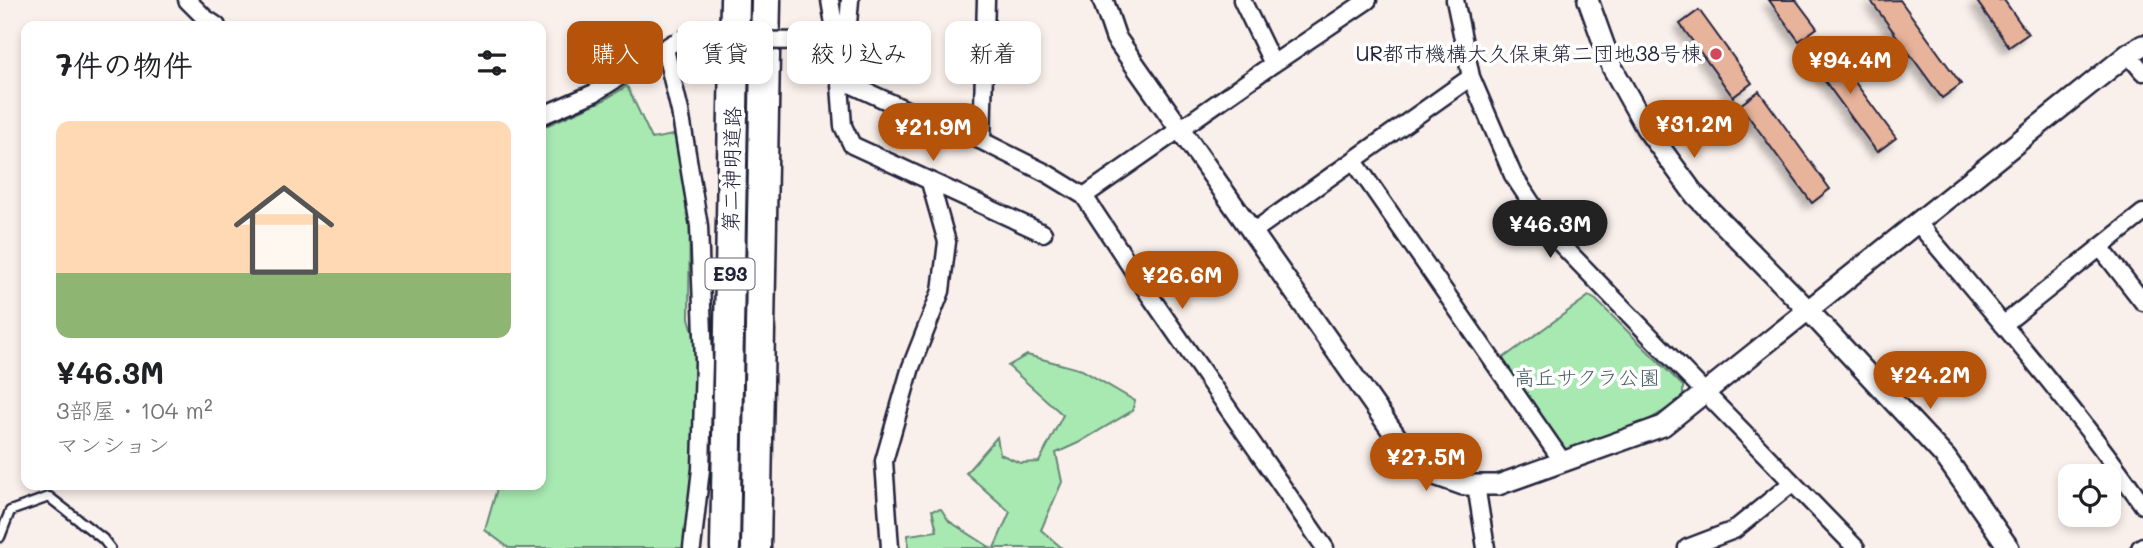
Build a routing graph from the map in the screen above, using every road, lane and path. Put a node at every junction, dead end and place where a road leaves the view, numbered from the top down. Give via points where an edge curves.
1 (187, 0) edge
2 (735, 0) edge
3 (766, 0) edge
4 (830, 0) edge
5 (850, 0) edge
6 (986, 0) edge
7 (1103, 0) edge
8 (1242, 0) edge
9 (1368, 0) edge
10 (1455, 0) edge
11 (1588, 0) edge
12 (210, 21) edge
13 (833, 21) edge
14 (848, 21) edge
15 (787, 42) edge
16 (672, 45) junction
17 (2136, 49) edge
18 (1273, 64) junction
19 (2143, 72) edge
20 (1471, 77) junction
21 (839, 84) edge
22 (850, 84) edge
23 (546, 114) edge
24 (1180, 130) junction
25 (982, 141) junction
26 (1354, 160) junction
27 (930, 182) junction
28 (1084, 196) junction
29 (2143, 213) edge
30 (1917, 222) junction
31 (1043, 233) dead end
32 (1251, 233) junction
33 (2100, 247) junction
34 (2143, 302) edge
35 (1808, 310) junction
36 (2003, 325) junction
37 (1705, 393) junction
38 (1563, 462) junction
39 (1792, 483) junction
40 (1476, 485) junction
41 (2143, 505) edge
42 (0, 537) edge
43 (110, 548) edge
44 (692, 548) edge
45 (725, 548) edge
46 (756, 548) edge
47 (890, 548) edge
48 (1325, 548) edge
49 (1486, 548) edge
50 (1687, 548) edge
51 (1856, 548) edge
52 (2009, 548) edge

1 - 12 street
2 - 45 highway, 第二神明道路 / E93
3 - 46 highway, 第二神明道路 / E93
4 - 13 street
5 - 14 street
6 - 25 street
7 - 24 street via 1115,38
8 - 18 street
9 - 18 street
10 - 20 street
11 - 35 street via 1612,67 1646,128 1695,195
15 - 16 street, bridge
16 - 23 street via 594,93
16 - 44 street via 699,226 704,361 701,469
17 - 19 street
17 - 30 street
18 - 24 street
20 - 26 street
20 - 37 street via 1513,175 1553,236
21 - 27 street via 843,126 852,145
22 - 25 street
24 - 28 street
24 - 32 street
25 - 28 street
26 - 32 street
26 - 38 street
27 - 31 street
27 - 47 street via 947,242 941,291 911,367 884,461
28 - 48 street
29 - 33 street
30 - 35 street
30 - 36 street
32 - 40 street via 1407,452 1432,474
33 - 34 street
33 - 36 street
35 - 37 street
35 - 52 street via 1946,458
36 - 41 street
37 - 38 street via 1663,426
37 - 39 street
38 - 40 street via 1498,485
39 - 50 street via 1734,530
39 - 51 street
40 - 49 street
42 - 43 lane via 10,511 49,497

